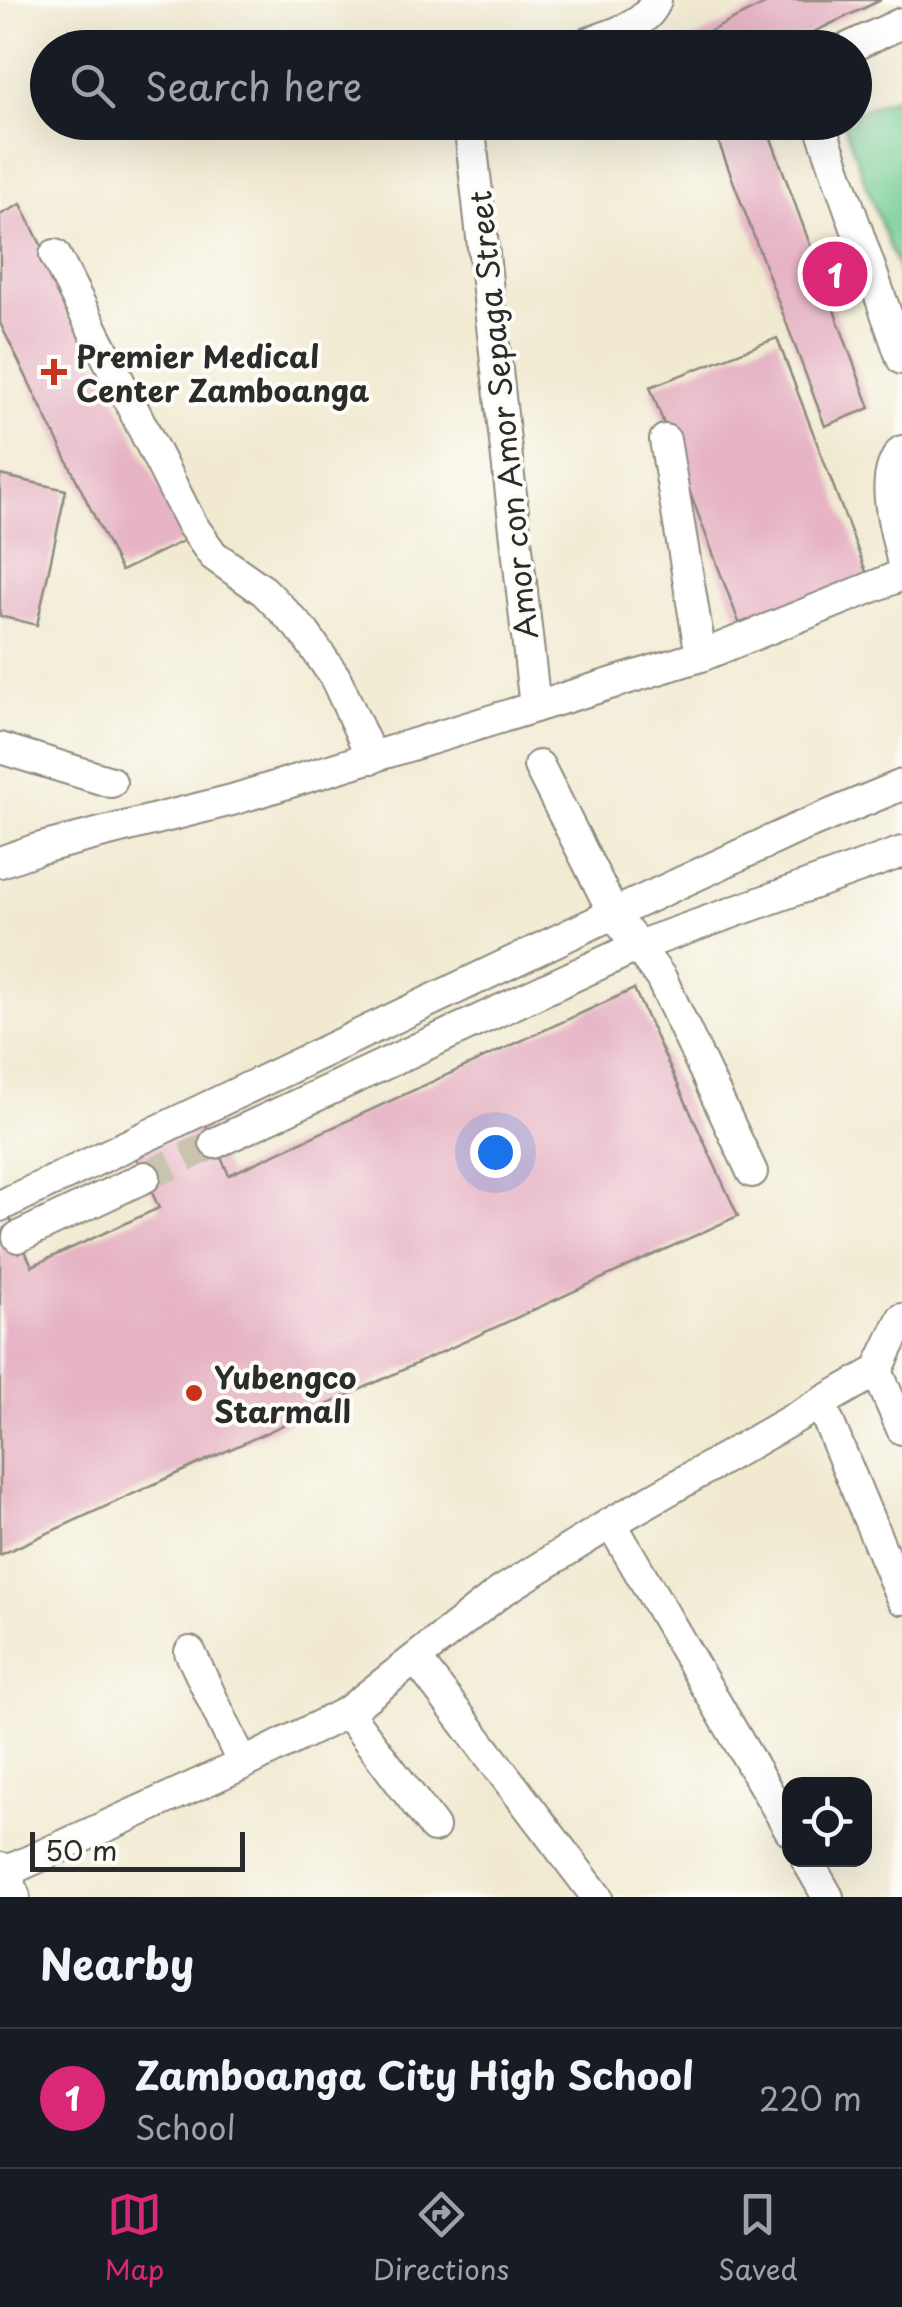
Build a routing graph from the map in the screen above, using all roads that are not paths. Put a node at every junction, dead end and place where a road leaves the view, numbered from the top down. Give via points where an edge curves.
1 (656, 0) edge
2 (902, 23) edge
3 (620, 30) edge
4 (872, 37) edge
5 (471, 140) edge
6 (825, 140) edge
7 (54, 256) dead end
8 (902, 359) edge
9 (665, 440) dead end
10 (902, 451) edge
11 (902, 560) edge
12 (902, 574) edge
13 (701, 656) junction
14 (534, 707) junction
15 (0, 748) edge
16 (372, 758) junction
17 (539, 766) dead end
18 (110, 782) dead end
19 (902, 786) edge
20 (902, 852) edge
21 (0, 862) edge
22 (614, 914) junction
23 (638, 946) junction
24 (215, 1143) tunnel mouth
25 (752, 1172) dead end
26 (144, 1177) tunnel mouth
27 (0, 1206) edge
28 (18, 1237) dead end
29 (902, 1319) edge
30 (877, 1370) junction
31 (821, 1404) junction
32 (902, 1429) edge
33 (611, 1524) junction
34 (902, 1598) edge
35 (190, 1652) dead end
36 (416, 1659) junction
37 (347, 1712) junction
38 (243, 1764) junction
39 (782, 1816) edge
40 (434, 1827) dead end
41 (810, 1867) edge
42 (1, 1872) edge
43 (11, 1897) edge
44 (596, 1897) edge
45 (828, 1897) edge

1 - 3 street via 638,23
2 - 4 street
5 - 14 street, Amor con Amor Sepaga Street
6 - 8 street
7 - 16 street via 192,524 213,555 264,591 304,632 334,677
9 - 13 street
10 - 11 street via 890,471 889,494
12 - 13 street
13 - 14 street
14 - 16 street
15 - 18 street
16 - 21 street
17 - 22 street
19 - 22 street
20 - 23 street
22 - 23 street
22 - 27 street
23 - 24 street
23 - 25 street via 661,978
26 - 28 street
29 - 30 street
30 - 31 street
30 - 32 street
31 - 33 street
31 - 34 street
33 - 36 street via 498,1594
33 - 39 street
35 - 38 street
36 - 37 street
36 - 44 street
37 - 38 street
37 - 40 street
38 - 42 street
41 - 45 street
42 - 43 main road

